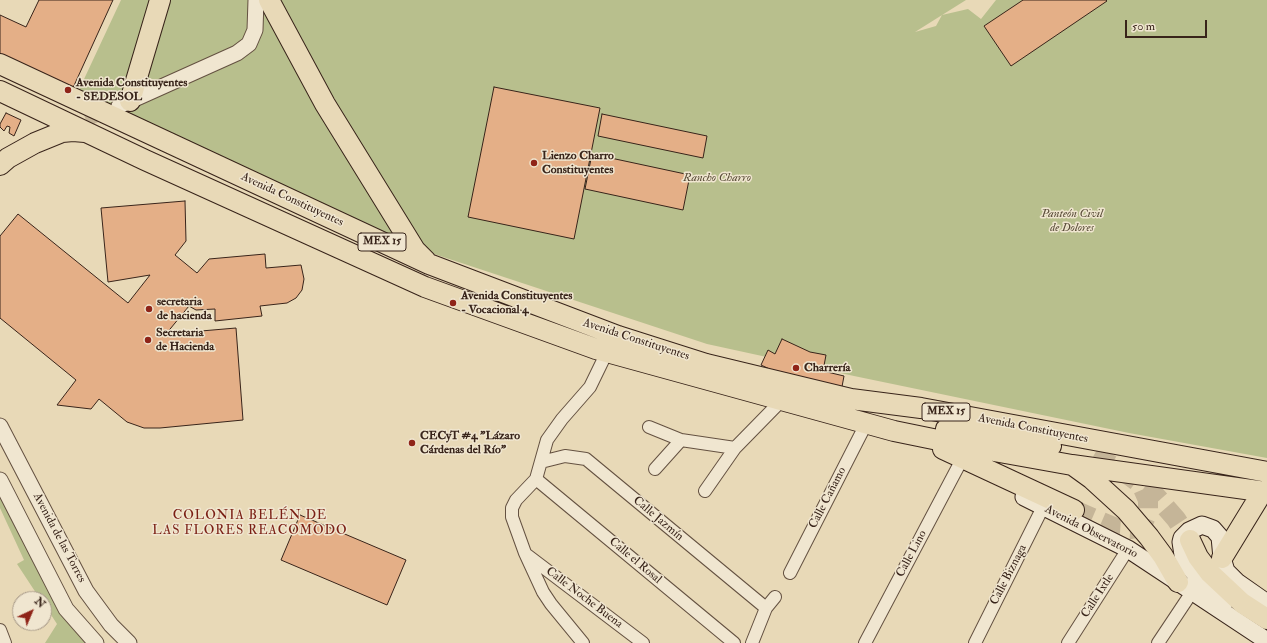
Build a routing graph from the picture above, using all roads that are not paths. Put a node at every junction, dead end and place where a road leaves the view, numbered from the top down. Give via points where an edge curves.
1 (160, 0) edge
2 (256, 0) edge
3 (269, 0) edge
4 (0, 64) edge
5 (0, 91) edge
6 (125, 103) joint
7 (88, 132) junction
8 (3, 159) edge
9 (429, 264) junction
10 (607, 352) junction
11 (758, 376) junction
12 (782, 400) junction
13 (866, 424) junction
14 (0, 426) edge
15 (649, 427) dead end
16 (894, 431) junction
17 (681, 440) junction
18 (734, 448) junction
19 (946, 450) junction
20 (1094, 455) tunnel mouth
21 (541, 462) junction
22 (959, 465) junction
23 (1072, 465) junction
24 (655, 469) dead end
25 (536, 479) junction
26 (0, 480) edge
27 (1266, 485) edge
28 (705, 491) dead end
29 (1043, 507) junction
30 (1074, 510) tunnel mouth
31 (1190, 540) tunnel mouth
32 (1128, 548) junction
33 (525, 553) junction
34 (1222, 558) junction
35 (790, 572) dead end
36 (1185, 587) junction
37 (775, 597) dead end
38 (1267, 604) edge
39 (766, 608) junction
40 (1234, 619) junction
41 (1267, 619) edge
42 (0, 630) edge
43 (1267, 641) edge
44 (5, 643) edge
45 (96, 643) edge
46 (129, 643) edge
47 (583, 643) edge
48 (643, 643) edge
49 (734, 643) edge
50 (752, 643) edge
51 (865, 643) edge
52 (975, 643) edge
53 (1068, 643) edge
54 (1158, 643) edge

1 - 6 highway
2 - 6 street via 255,30 249,44 237,53
3 - 9 highway via 325,104 415,250
4 - 9 highway, Avenida Constituyentes / MEX 15
5 - 7 highway, Avenida Constituyentes / MEX 15
7 - 8 highway via 62,132
7 - 10 highway, Avenida Constituyentes / MEX 15 via 425,287
9 - 11 highway, Avenida Constituyentes / MEX 15 via 618,336 706,364
10 - 12 highway, Avenida Constituyentes / MEX 15
10 - 21 street via 590,388 547,440
11 - 20 highway via 785,388 850,408 911,423 1079,450
11 - 27 highway, Avenida Constituyentes / MEX 15 via 851,399 921,408
12 - 13 highway, Avenida Constituyentes / MEX 15
12 - 18 street
13 - 16 highway, Avenida Constituyentes / MEX 15
13 - 35 street, Calle Cañamo
14 - 46 street, Avenida de las Torres via 86,591 111,625
15 - 17 street
16 - 19 highway
16 - 23 highway, Avenida Constituyentes / MEX 15
17 - 18 street
17 - 24 street
18 - 28 street
19 - 22 main road, Avenida Observatorio
19 - 30 highway
21 - 25 street
21 - 39 street, Calle Jazmín via 565,456 586,459
22 - 29 main road, Avenida Observatorio
22 - 51 street, Calle Lino
23 - 27 highway, Avenida Constituyentes / MEX 15
23 - 36 highway via 1126,510 1154,543
25 - 33 street via 516,500 512,508 512,517
25 - 49 street, Calle el Rosal
26 - 45 street, Avenida de las Torres via 66,609
27 - 34 highway
29 - 32 main road, Avenida Observatorio
29 - 52 street, Calle Biznaga
31 - 41 highway via 1210,574 1242,603
32 - 36 main road, Avenida Observatorio
32 - 53 street, Calle Ixtle
33 - 47 street via 543,592
33 - 48 street, Calle Noche Buena
34 - 38 main road, Avenida Observatorio via 1226,571
34 - 40 main road, Avenida Observatorio via 1220,537 1213,529 1202,526 1189,531 1182,538 1183,555 1190,568
36 - 40 main road, Avenida Observatorio
36 - 54 street
37 - 39 street
39 - 50 street
40 - 43 main road, Avenida Observatorio
42 - 44 street

